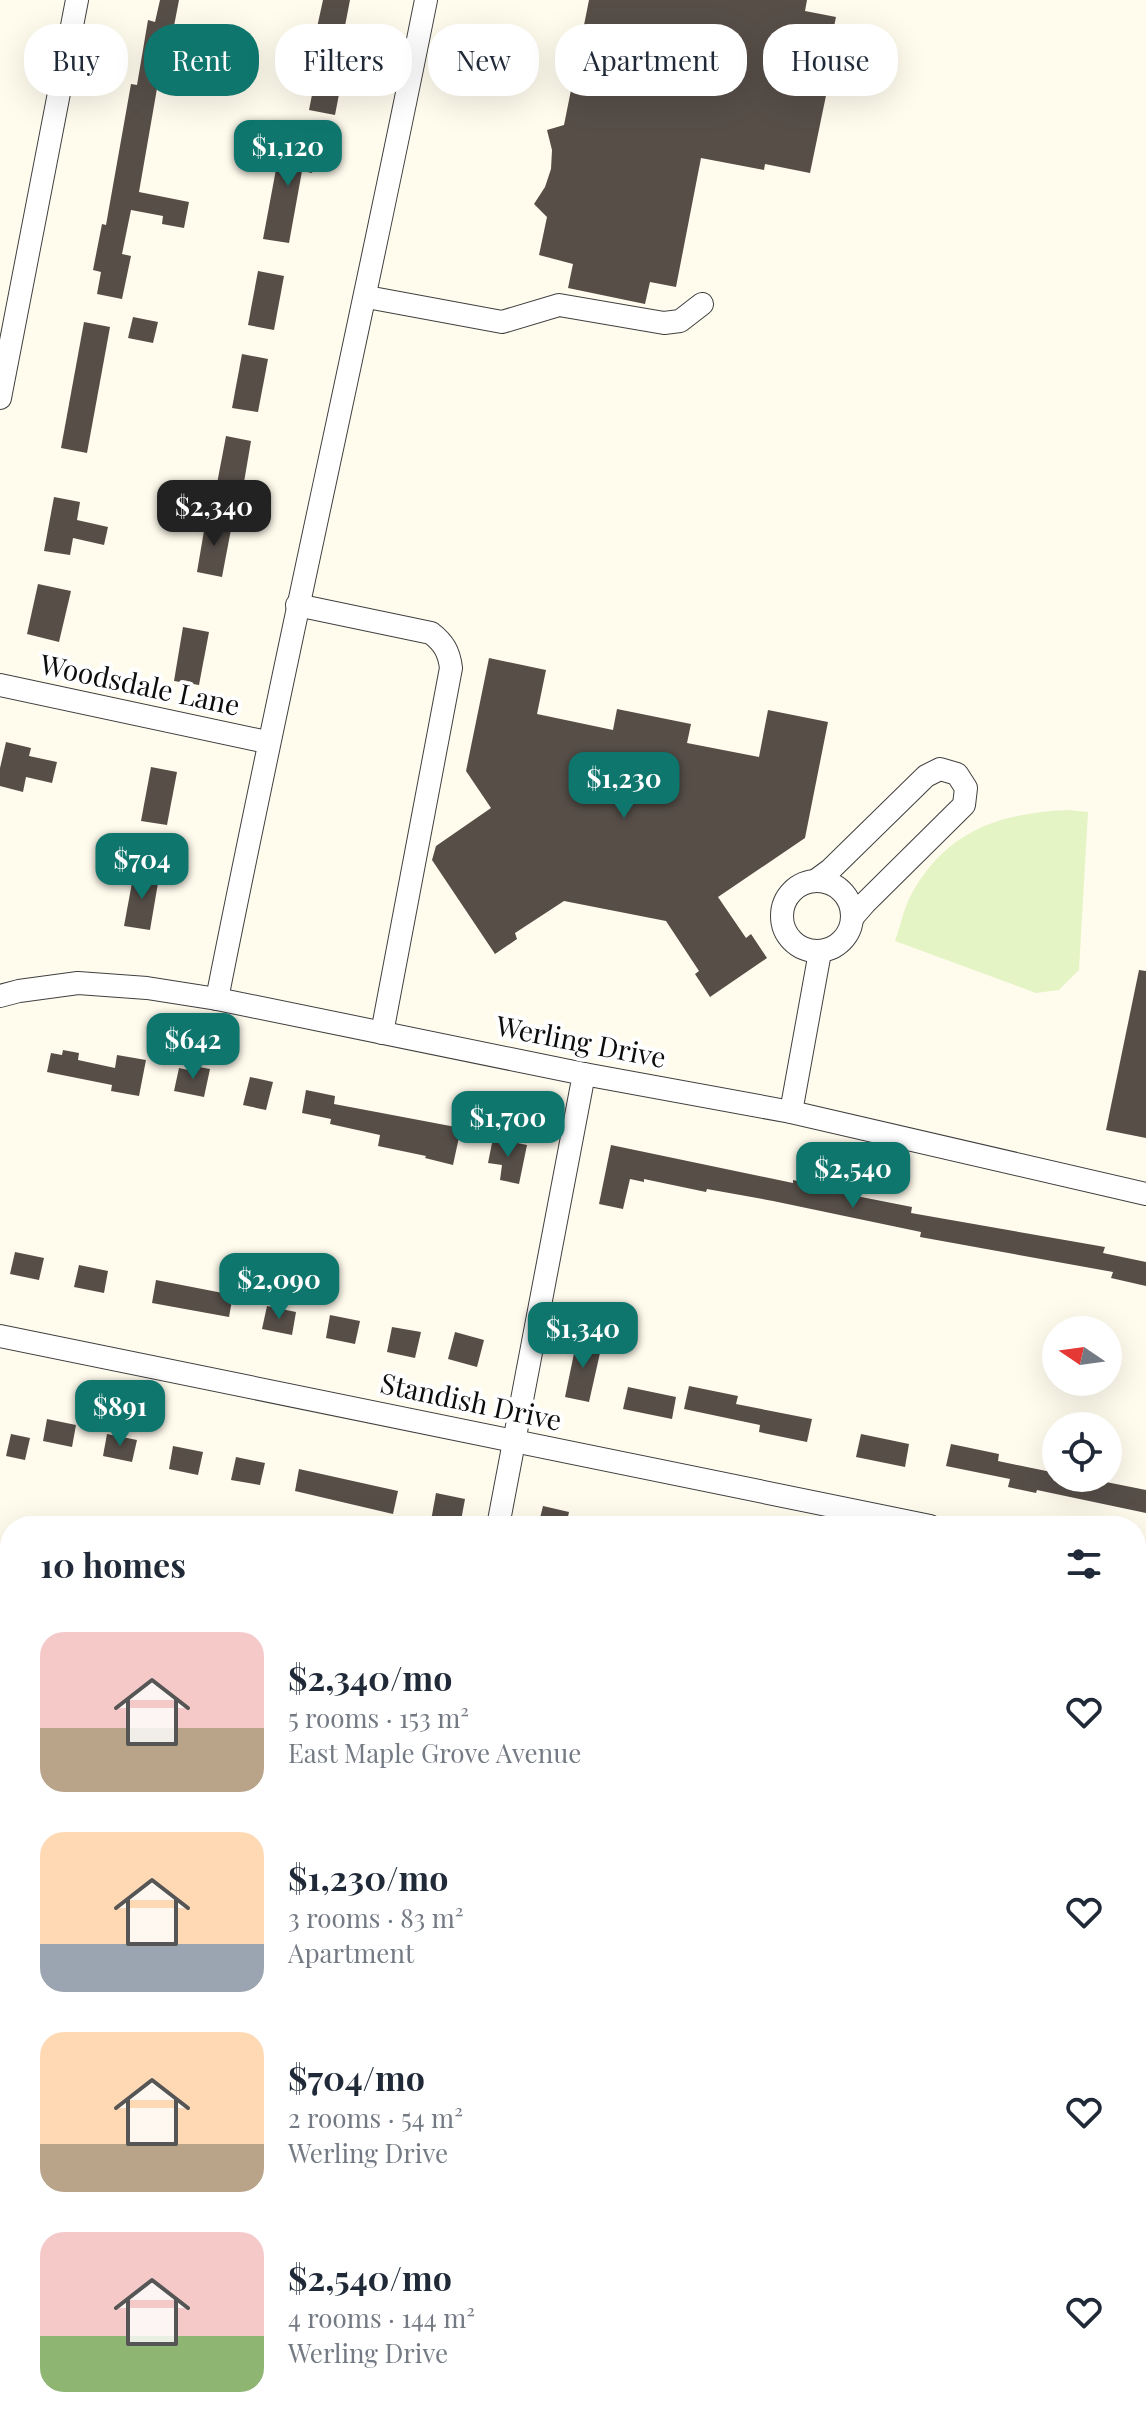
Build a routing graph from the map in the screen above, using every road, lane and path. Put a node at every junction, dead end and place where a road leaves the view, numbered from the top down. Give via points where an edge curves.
1 (77, 0) edge
2 (426, 0) edge
3 (367, 297) junction
4 (702, 304) dead end
5 (0, 398) edge
6 (297, 605) junction
7 (0, 685) edge
8 (267, 742) junction
9 (815, 881) junction
10 (852, 918) junction
11 (820, 952) junction
12 (0, 996) edge
13 (217, 999) junction
14 (382, 1033) junction
15 (584, 1074) junction
16 (791, 1112) junction
17 (1146, 1194) edge
18 (0, 1336) edge
19 (514, 1442) junction
20 (500, 1516) edge
21 (880, 1516) edge

1 - 5 street
2 - 3 street
3 - 4 street via 502,322 559,305 664,323 680,321
3 - 6 street
6 - 8 street
6 - 14 street via 431,633 449,653 451,668
7 - 8 street, Woodsdale Lane
8 - 13 street
9 - 10 street via 838,888 851,906
9 - 10 street via 926,776 940,769 957,774 966,788 964,805
9 - 11 street via 792,891 782,914 783,926 797,945
10 - 11 street via 842,941
11 - 16 street
12 - 13 street, Werling Drive via 93,984
13 - 14 street, Werling Drive
14 - 15 street, Werling Drive
15 - 16 street, Werling Drive
15 - 19 street
16 - 17 street, Werling Drive
18 - 19 street, Standish Drive
19 - 20 street
19 - 21 street, Standish Drive

